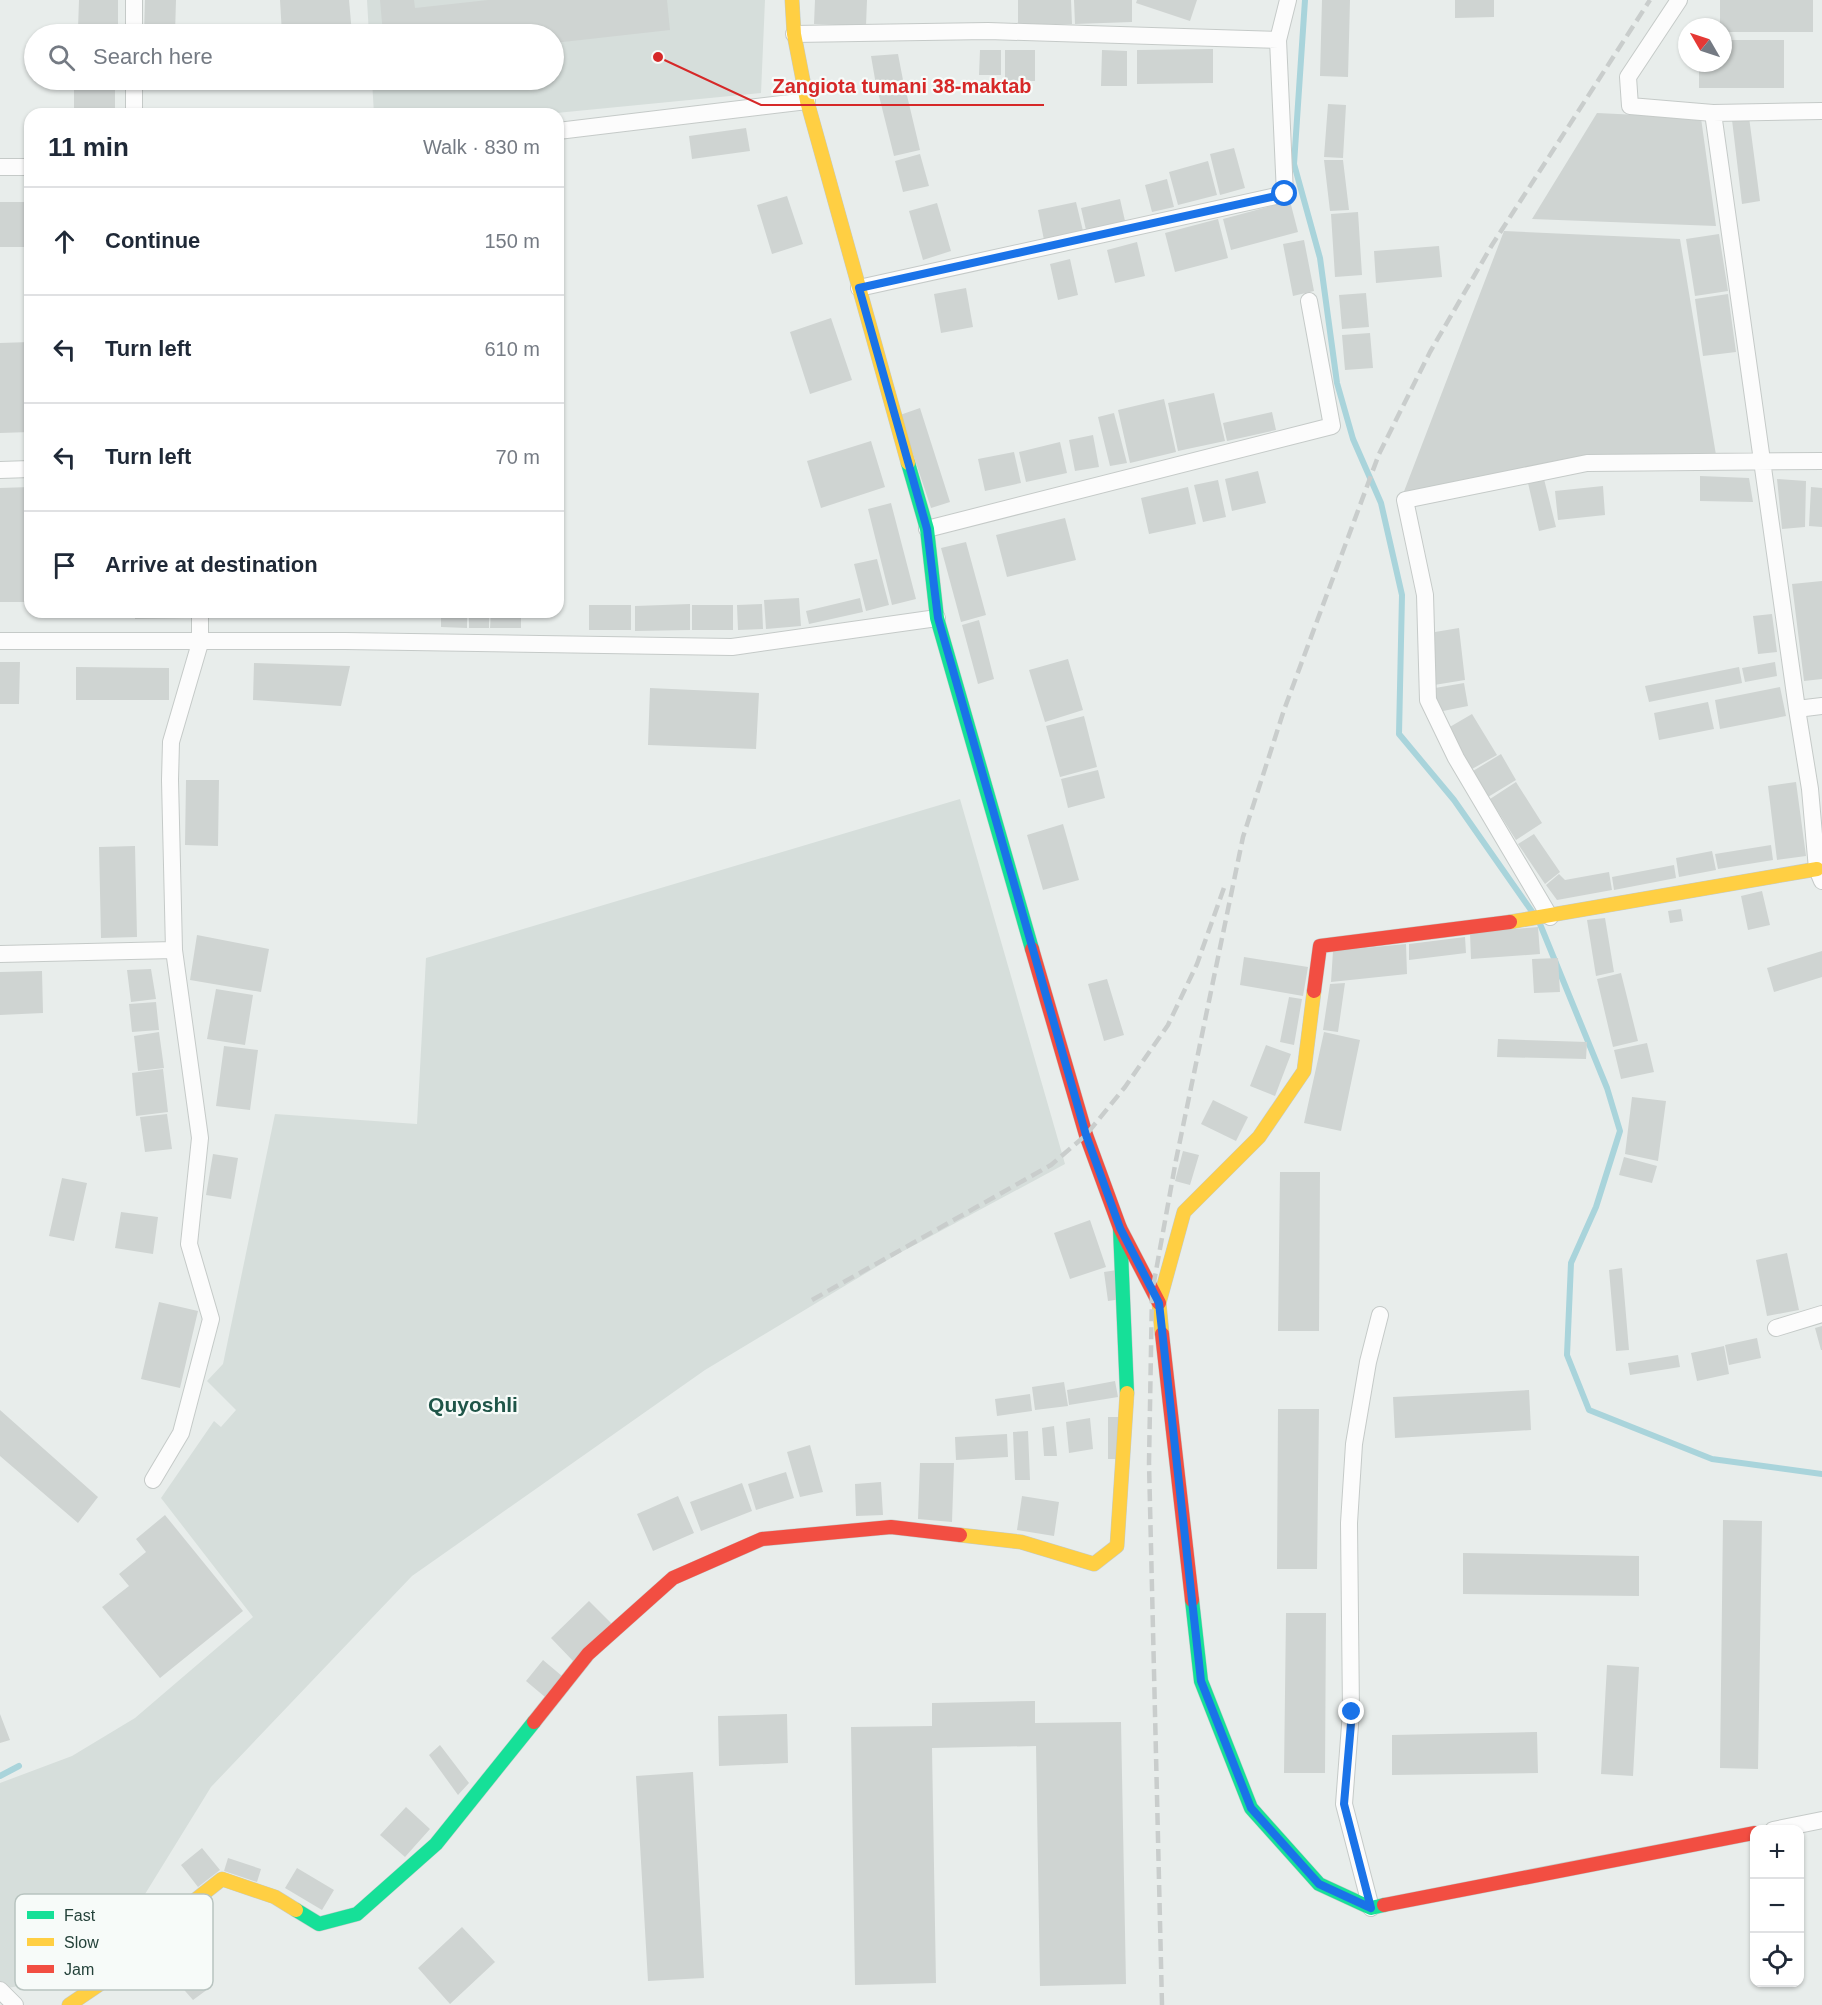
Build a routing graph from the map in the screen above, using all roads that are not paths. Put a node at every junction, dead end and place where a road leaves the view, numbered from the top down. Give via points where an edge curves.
1 (134, 0) edge
2 (792, 0) edge
3 (1288, 0) edge
4 (1679, 0) edge
5 (134, 24) edge
6 (794, 34) junction
7 (1278, 40) junction
8 (134, 90) edge
9 (807, 100) junction
10 (134, 108) edge
11 (1822, 111) edge
12 (1713, 113) junction
13 (564, 130) edge
14 (0, 167) edge
15 (24, 167) edge
16 (859, 288) junction
17 (1309, 301) dead end
18 (1762, 460) junction
19 (1822, 461) edge
20 (24, 469) edge
21 (0, 470) edge
22 (927, 529) junction
23 (200, 618) edge
24 (938, 618) junction
25 (0, 641) edge
26 (200, 643) junction
27 (1822, 706) edge
28 (1797, 709) junction
29 (1820, 875) edge
30 (1550, 917) junction
31 (174, 950) junction
32 (0, 954) edge
33 (1120, 1228) junction
34 (1159, 1303) junction
35 (1822, 1314) edge
36 (1380, 1315) dead end
37 (1776, 1328) dead end
38 (153, 1480) dead end
39 (1822, 1820) edge
40 (1798, 1825) edge
41 (1750, 1834) edge
42 (204, 1894) edge
43 (1371, 1908) junction
44 (0, 1990) edge
45 (91, 1990) edge
46 (15, 2005) edge
47 (69, 2005) edge

1 - 5 street
2 - 6 street
3 - 7 street
4 - 12 street via 1628,77 1630,106
6 - 7 street via 988,31
6 - 9 street
7 - 16 street via 1285,194
8 - 10 street
9 - 13 street
9 - 16 street
11 - 12 street
12 - 18 street
14 - 15 street
16 - 22 street
17 - 22 street via 1332,426
18 - 19 street
18 - 28 street
18 - 30 street via 1587,463 1405,500 1425,595 1428,700 1456,758
20 - 21 street
22 - 24 street
23 - 26 street
24 - 26 street via 732,647 345,641
24 - 33 street via 1086,1135
25 - 26 street
26 - 31 street via 171,742
27 - 28 street
28 - 29 street
29 - 30 street
30 - 34 street via 1320,945 1304,1071 1259,1137 1184,1212
31 - 32 street
31 - 38 street via 200,1138 189,1244 211,1319 181,1432
33 - 34 street
33 - 42 street via 1127,1403 1117,1546 1094,1564 1021,1542 891,1527 762,1539 673,1578 588,1654 436,1844 357,1914 319,1924 275,1897 222,1880
34 - 43 street via 1201,1681 1251,1808 1319,1884
35 - 37 street
36 - 43 street via 1368,1362 1352,1478 1348,1590 1352,1712 1344,1804
39 - 40 street
41 - 43 street
44 - 46 street
45 - 47 street

